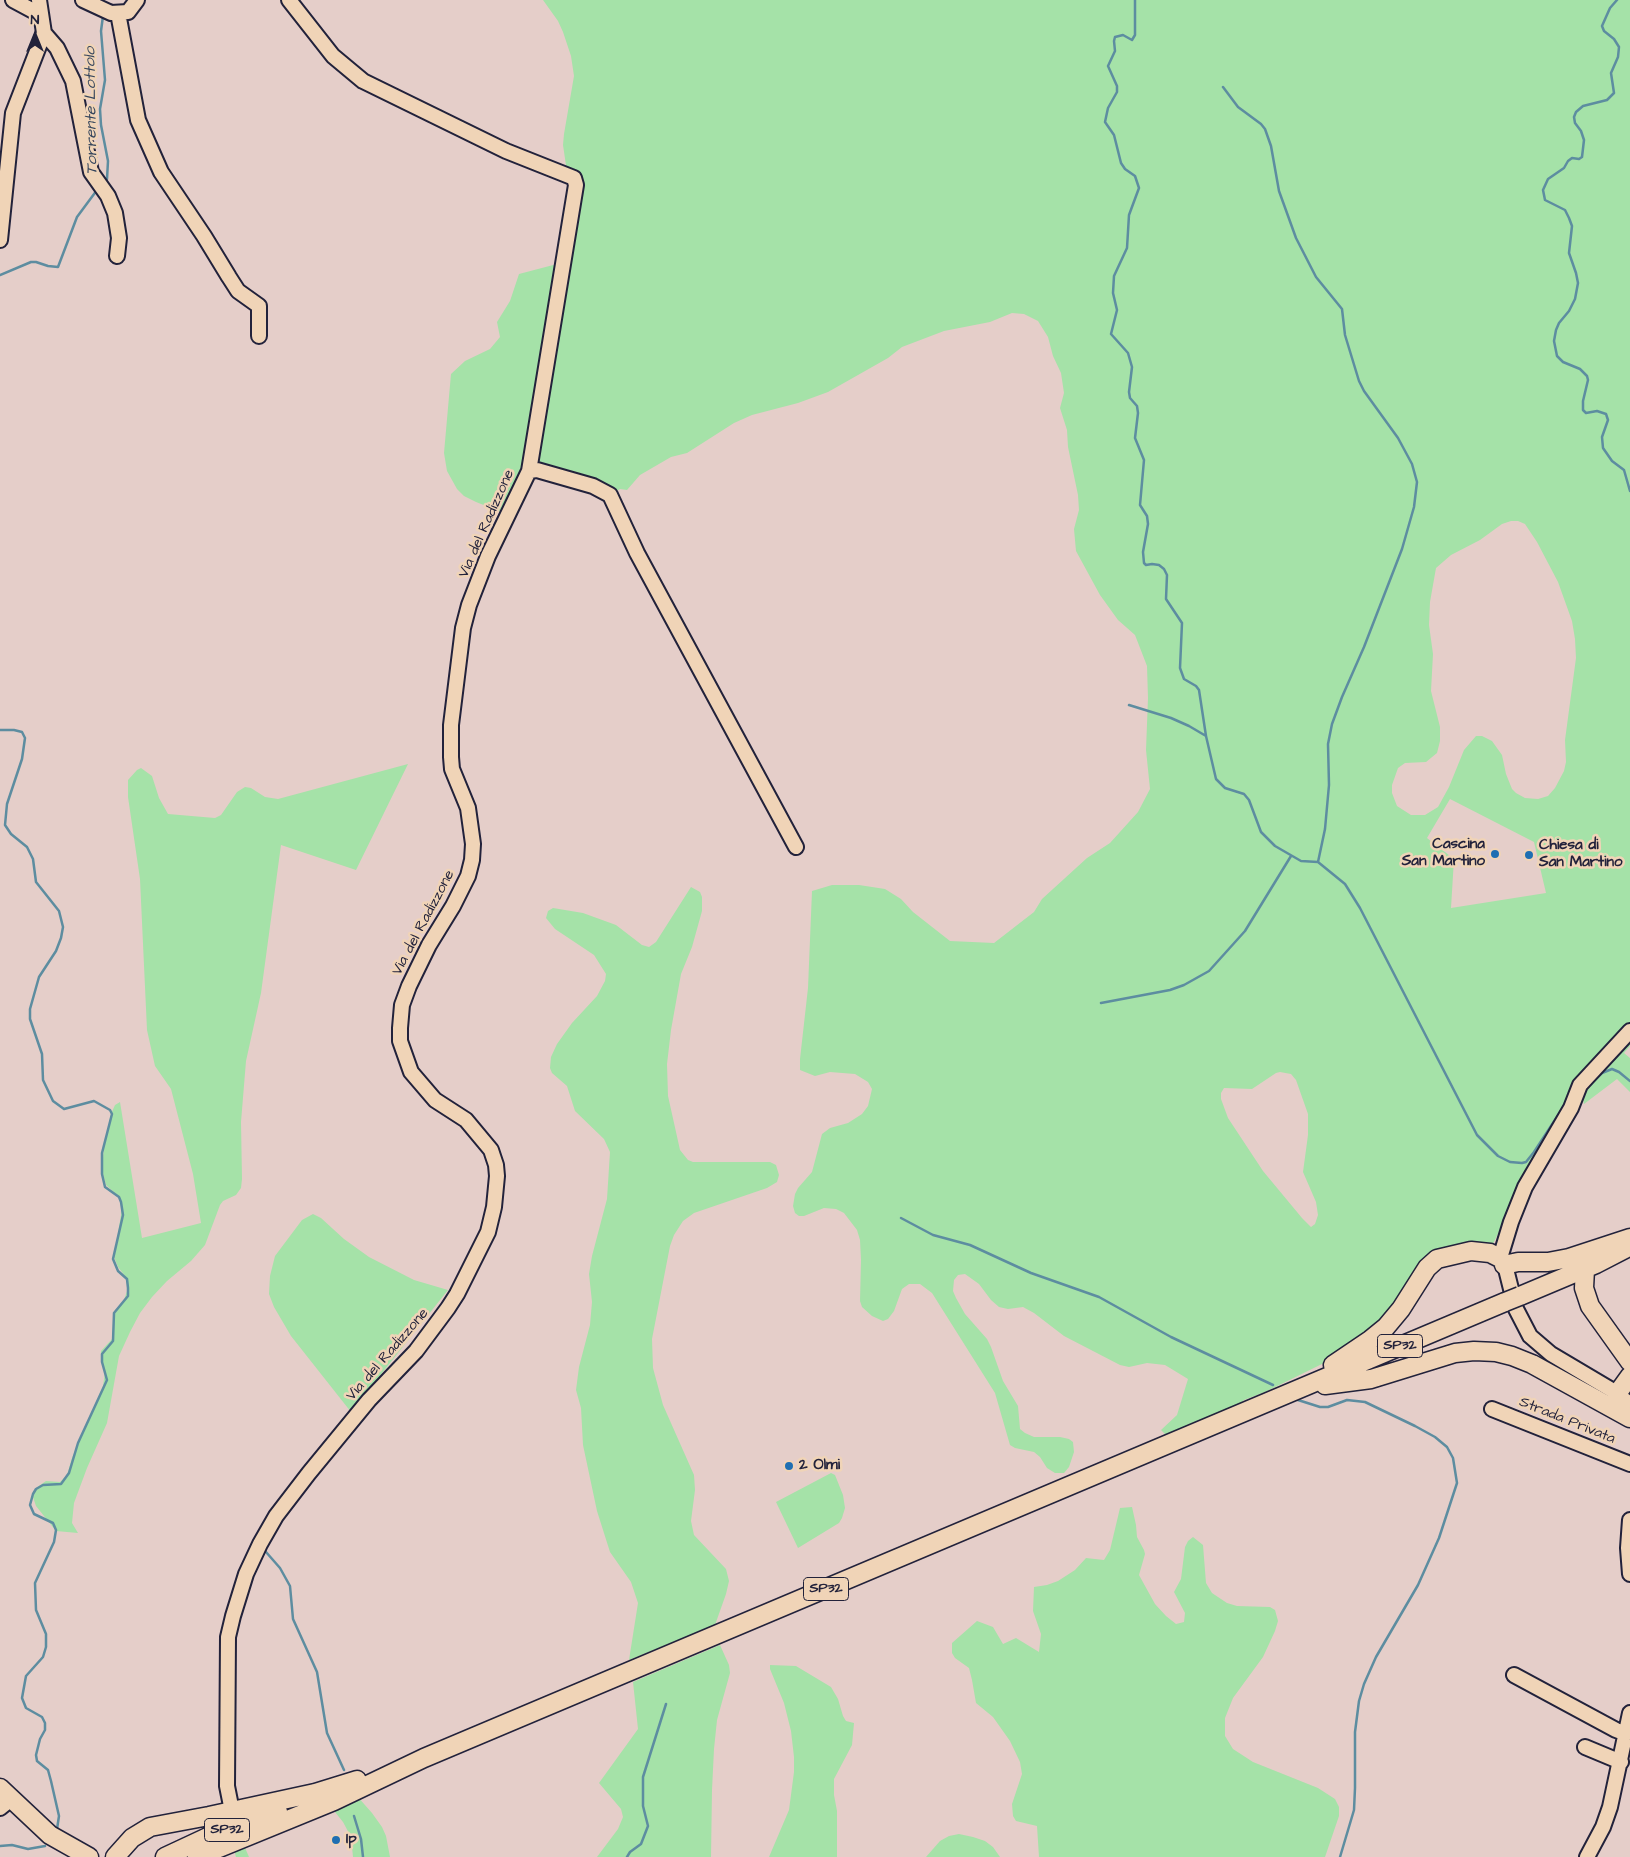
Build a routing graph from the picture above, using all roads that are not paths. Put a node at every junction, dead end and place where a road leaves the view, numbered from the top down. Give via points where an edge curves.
1 (13, 0) edge
2 (39, 0) edge
3 (83, 0) edge
4 (136, 0) edge
5 (289, 0) edge
6 (109, 11) junction
7 (41, 15) junction
8 (44, 33) junction
9 (0, 240) edge
10 (117, 256) dead end
11 (259, 336) dead end
12 (529, 471) junction
13 (796, 847) dead end
14 (1630, 1031) edge
15 (1630, 1238) edge
16 (1630, 1247) edge
17 (1502, 1261) junction
18 (1585, 1269) junction
19 (1630, 1362) edge
20 (1630, 1376) edge
21 (1295, 1390) junction
22 (1624, 1399) edge
23 (1492, 1409) dead end
24 (1246, 1411) junction
25 (1630, 1418) edge
26 (1630, 1464) edge
27 (1630, 1520) edge
28 (1630, 1574) edge
29 (1514, 1675) dead end
30 (1630, 1713) edge
31 (1626, 1734) junction
32 (1586, 1747) dead end
33 (1621, 1762) junction
34 (406, 1766) junction
35 (227, 1786) junction
36 (4, 1799) edge
37 (232, 1811) junction
38 (209, 1816) junction
39 (50, 1835) junction
40 (132, 1838) junction
41 (65, 1857) edge
42 (88, 1857) edge
43 (115, 1857) edge
44 (128, 1857) edge
45 (165, 1857) edge
46 (197, 1857) edge
47 (1586, 1857) edge

1 - 7 street
2 - 7 street
3 - 6 street
4 - 6 street via 128,12
5 - 12 street, Via del Radizzone via 333,56 363,81 506,151 574,178 576,185
6 - 11 street via 138,120 161,172 238,291 259,306
7 - 8 street
8 - 9 street via 13,113
8 - 10 street via 57,48 73,81 91,172 108,196 115,213 119,238
12 - 13 street via 537,470 593,486 610,495 637,553
12 - 35 street, Via del Radizzone via 481,573 465,620 459,654 451,757 452,769 468,808 472,860 453,906 408,986 400,1028 400,1041 411,1072 435,1100 466,1120 491,1150 497,1171 494,1207 488,1232 448,1308 416,1351 369,1400 309,1472 276,1516 246,1574 228,1637
14 - 17 street via 1579,1088 1571,1108 1525,1187 1511,1222
15 - 17 main road via 1548,1262
16 - 18 main road, SP32
17 - 22 street via 1516,1309 1532,1339 1556,1358
17 - 24 main road via 1490,1253 1471,1251 1437,1259 1425,1270 1395,1318 1376,1336 1322,1371 1252,1402
18 - 19 main road via 1584,1288 1590,1306
18 - 21 main road, SP32
20 - 22 main road
21 - 24 main road, SP32
21 - 25 main road via 1372,1379 1448,1355 1483,1351 1508,1355 1532,1364
23 - 26 street, Strada Privata
24 - 34 main road, SP32
27 - 28 street
29 - 31 street
30 - 31 street
31 - 33 street
32 - 33 street
33 - 47 street via 1606,1818
34 - 37 main road
34 - 45 main road, SP32 via 210,1836
34 - 46 main road via 334,1801
35 - 37 street
35 - 38 street via 220,1808
36 - 39 main road
37 - 38 main road
38 - 40 main road via 150,1827
39 - 41 main road
39 - 42 main road
40 - 43 main road
40 - 44 main road

